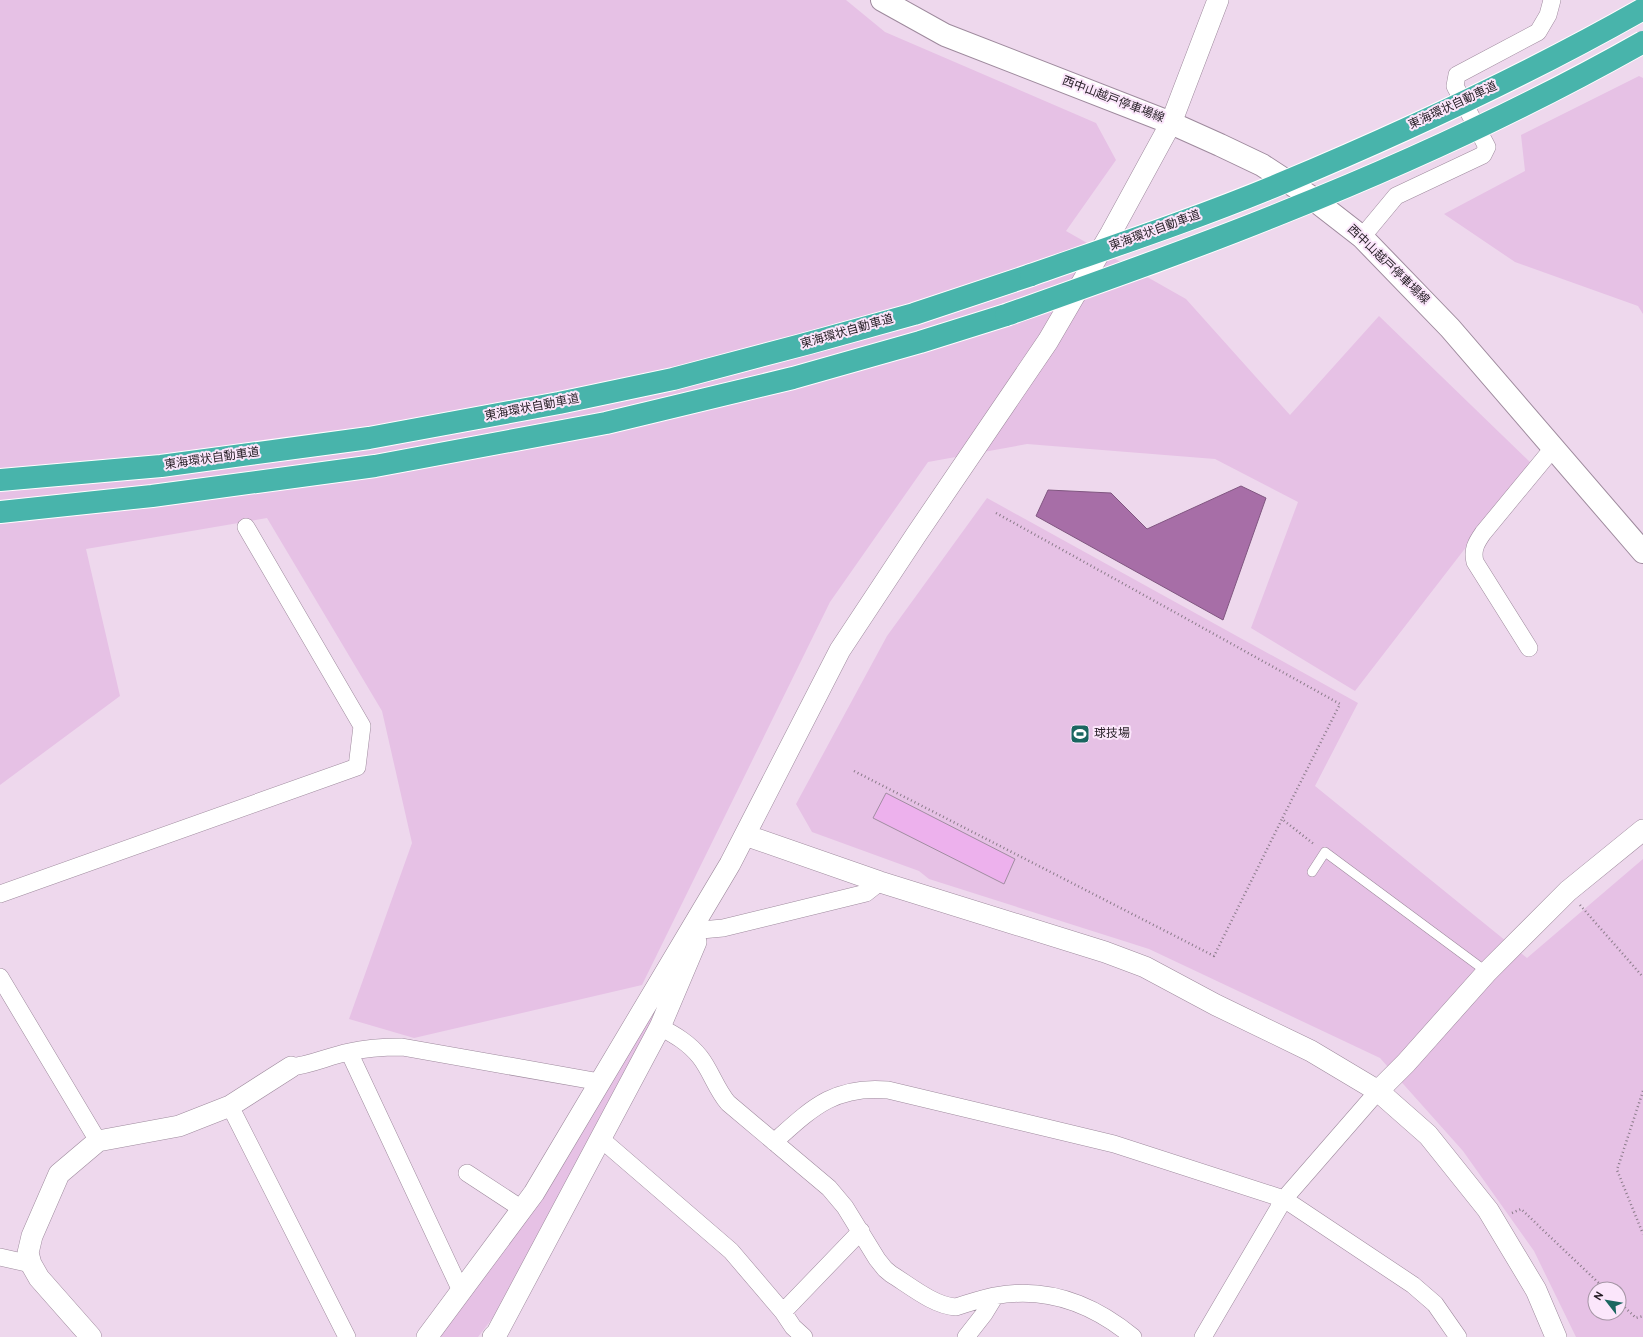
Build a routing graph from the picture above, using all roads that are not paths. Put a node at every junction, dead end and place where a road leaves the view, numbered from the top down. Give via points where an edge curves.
1 (882, 0) edge
2 (1218, 0) edge
3 (1552, 0) edge
4 (1643, 9) edge
5 (1643, 42) edge
6 (1171, 123) junction
7 (1362, 237) junction
8 (1554, 447) junction
9 (0, 480) edge
10 (0, 512) edge
11 (246, 526) dead end
12 (1643, 552) edge
13 (1529, 648) dead end
14 (1643, 830) edge
15 (745, 835) junction
16 (730, 864) junction
17 (1312, 872) dead end
18 (880, 882) junction
19 (0, 894) edge
20 (701, 930) junction
21 (1487, 972) junction
22 (0, 976) edge
23 (660, 1027) junction
24 (349, 1052) junction
25 (291, 1067) joint
26 (600, 1082) junction
27 (1378, 1091) junction
28 (230, 1106) junction
29 (601, 1139) junction
30 (98, 1141) junction
31 (774, 1142) junction
32 (467, 1173) dead end
33 (1284, 1199) junction
34 (522, 1209) junction
35 (861, 1231) junction
36 (0, 1257) edge
37 (31, 1264) junction
38 (461, 1291) junction
39 (995, 1296) junction
40 (783, 1312) junction
41 (498, 1336) edge
42 (91, 1337) edge
43 (346, 1337) edge
44 (426, 1337) edge
45 (804, 1337) edge
46 (966, 1337) edge
47 (1133, 1337) edge
48 (1203, 1337) edge
49 (1458, 1337) edge
50 (1556, 1337) edge

1 - 6 main road, 西中山越戸停車場線 via 946,35
2 - 6 street
3 - 7 street via 1548,15 1538,32 1457,75 1455,86 1487,147 1483,155 1396,196
4 - 9 highway, 東海環状自動車道, bridge via 1429,118 1280,184 1168,227 914,314 673,379 369,438 161,466
5 - 10 highway, bridge via 1553,91 1426,152 1285,212 1006,315 920,342 793,378 606,423 375,466 152,496
6 - 7 main road, 西中山越戸停車場線 via 1262,166 1308,195
6 - 15 street via 1048,341 840,650
7 - 8 main road, 西中山越戸停車場線 via 1450,328
8 - 12 main road, 西中山越戸停車場線
8 - 13 street via 1483,533 1473,553 1475,562
11 - 19 street via 362,726 357,766
14 - 21 street via 1568,891
15 - 16 street
15 - 18 street
16 - 20 street
16 - 26 street
17 - 21 lane via 1324,852
18 - 20 street via 866,893 723,928
18 - 27 street via 1105,952 1145,967 1311,1051
20 - 23 street
21 - 27 street
22 - 30 street
23 - 29 street
23 - 31 street via 682,1039 700,1057 721,1094
24 - 25 street
24 - 26 street via 402,1047
24 - 38 street
25 - 28 street
26 - 34 street
27 - 33 street
27 - 50 street via 1428,1135 1488,1210 1536,1290
28 - 30 street via 179,1126
28 - 43 street
29 - 40 street via 727,1247
29 - 41 street
30 - 37 street via 59,1174 32,1236 28,1253
31 - 33 street via 826,1100 862,1089 888,1090 1114,1144
31 - 35 street via 829,1188
32 - 34 street
33 - 48 street
33 - 49 street via 1414,1285 1435,1304
34 - 38 street
35 - 39 street via 885,1269 936,1302 956,1307
35 - 40 street
36 - 37 street
37 - 42 street via 39,1278
38 - 44 street
39 - 46 street
39 - 47 street via 1036,1294 1077,1302 1098,1312
40 - 45 street via 793,1328

